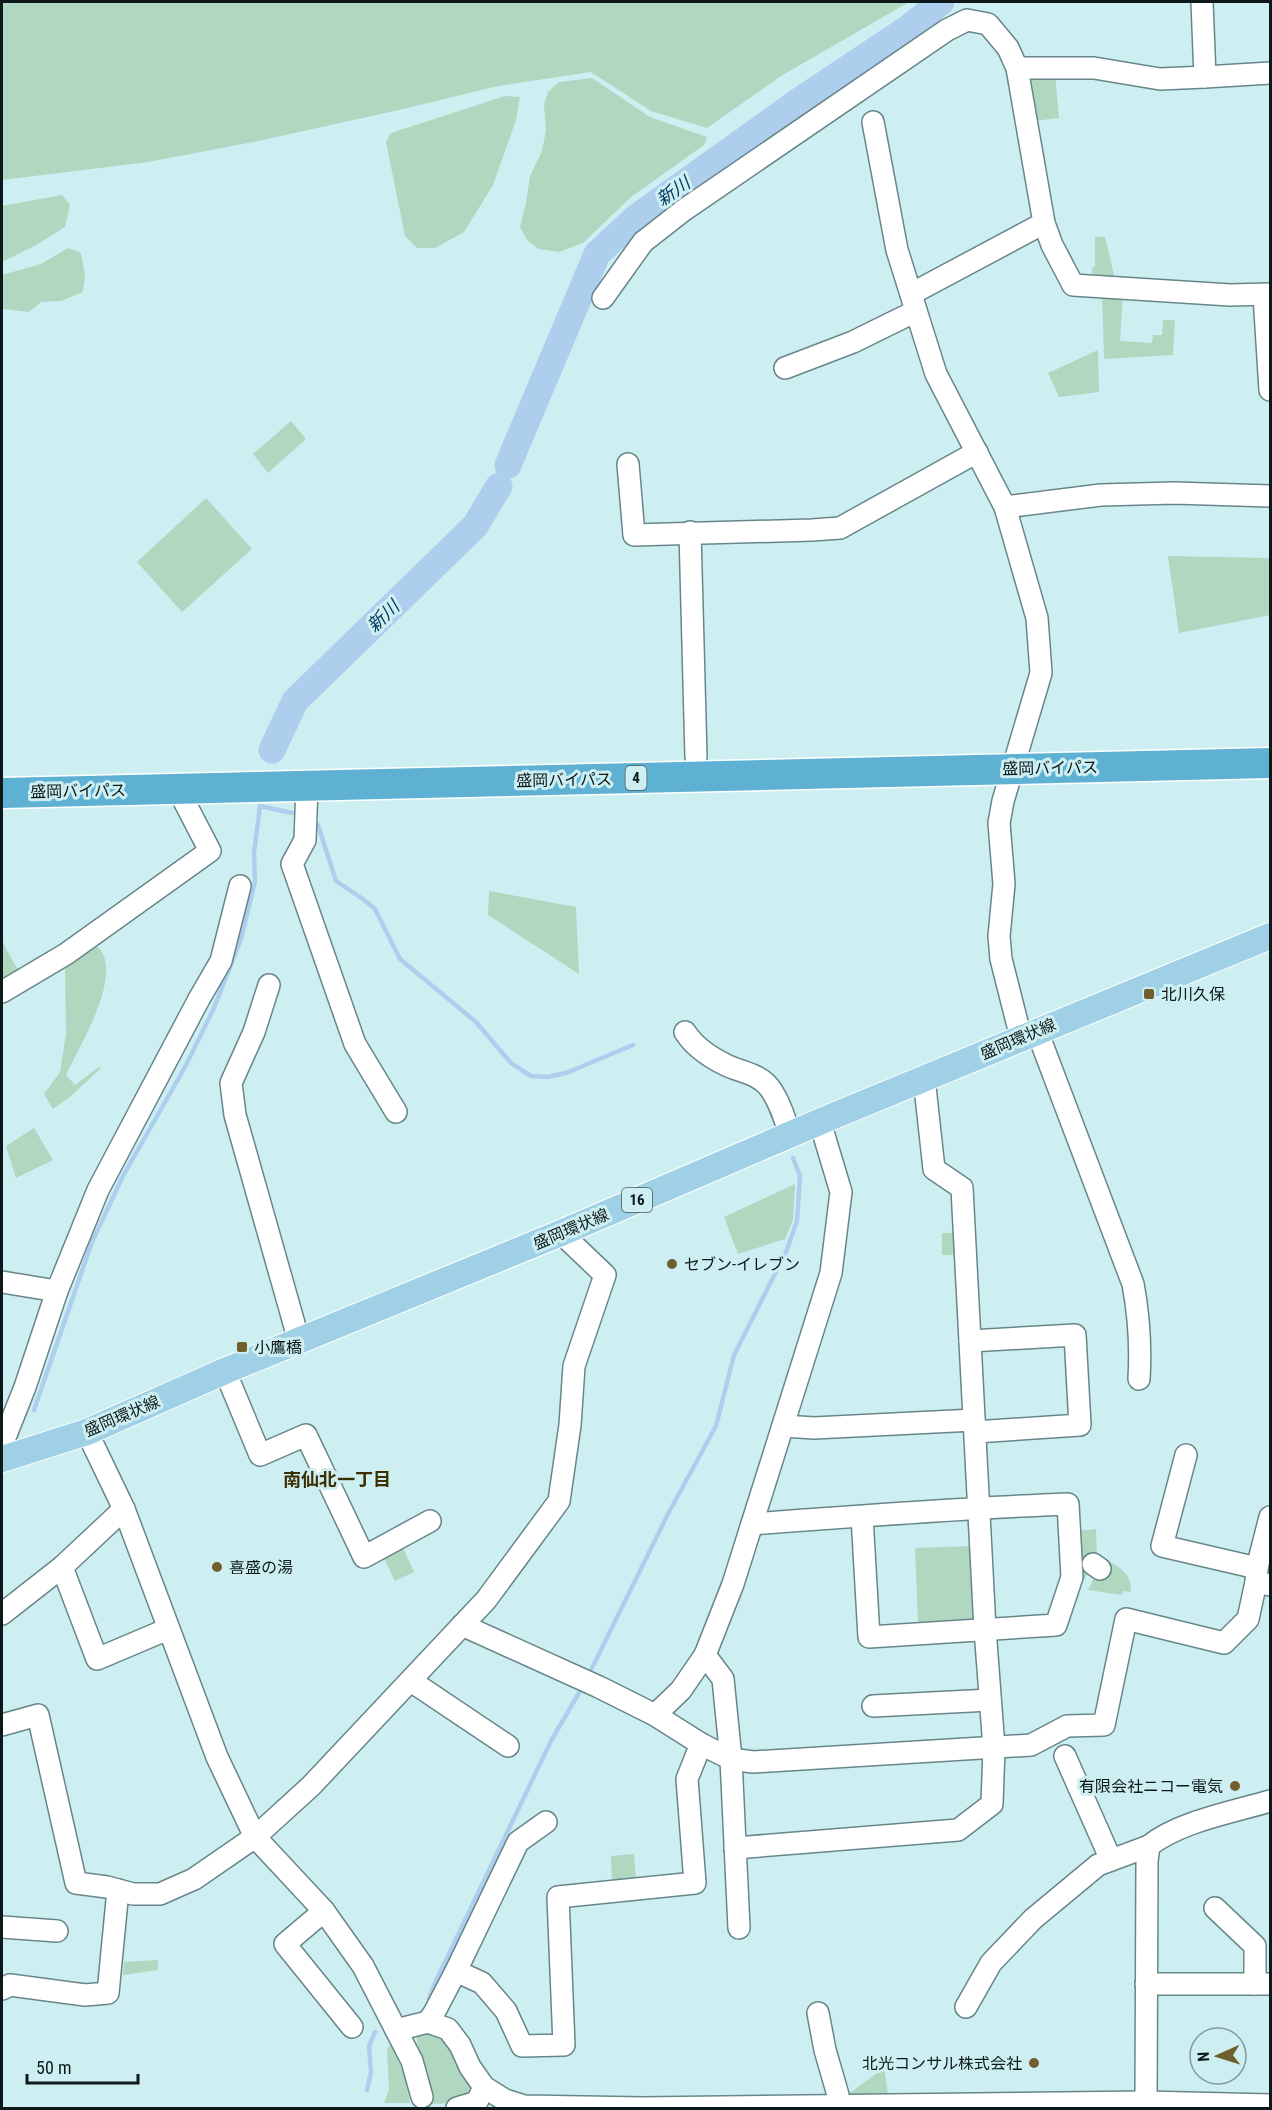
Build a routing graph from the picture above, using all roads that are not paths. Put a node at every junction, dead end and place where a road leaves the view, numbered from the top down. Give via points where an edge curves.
1 (1202, 2) edge
2 (1017, 69) junction
3 (1270, 74) edge
4 (1205, 77) junction
5 (873, 122) dead end
6 (1044, 223) junction
7 (1267, 295) edge
8 (603, 298) dead end
9 (914, 303) junction
10 (1270, 363) edge
11 (786, 368) dead end
12 (1270, 390) edge
13 (977, 452) junction
14 (628, 464) dead end
15 (1270, 496) edge
16 (1005, 507) junction
17 (690, 532) junction
18 (1270, 747) edge
19 (696, 757) junction
20 (1270, 763) edge
21 (1013, 768) junction
22 (2, 773) edge
23 (307, 786) junction
24 (183, 788) junction
25 (2, 793) edge
26 (240, 886) dead end
27 (1270, 936) edge
28 (269, 985) dead end
29 (2, 992) edge
30 (1025, 1031) junction
31 (685, 1032) dead end
32 (924, 1078) junction
33 (396, 1112) dead end
34 (819, 1122) junction
35 (790, 1135) junction
36 (561, 1233) junction
37 (2, 1282) edge
38 (57, 1291) junction
39 (299, 1341) junction
40 (970, 1341) junction
41 (225, 1371) junction
42 (1139, 1379) dead end
43 (783, 1426) junction
44 (974, 1426) junction
45 (87, 1432) junction
46 (2, 1444) edge
47 (1186, 1455) dead end
48 (2, 1459) edge
49 (979, 1507) junction
50 (124, 1509) junction
51 (862, 1516) junction
52 (1270, 1517) edge
53 (430, 1521) dead end
54 (752, 1524) junction
55 (62, 1567) junction
56 (1261, 1578) edge
57 (2, 1614) edge
58 (462, 1625) junction
59 (168, 1629) junction
60 (985, 1629) junction
61 (705, 1655) junction
62 (411, 1681) junction
63 (990, 1700) junction
64 (873, 1706) dead end
65 (655, 1715) junction
66 (2, 1725) edge
67 (702, 1744) junction
68 (508, 1746) dead end
69 (994, 1748) junction
70 (1065, 1756) dead end
71 (731, 1759) junction
72 (1270, 1801) edge
73 (546, 1822) dead end
74 (255, 1837) junction
75 (1149, 1846) junction
76 (735, 1848) junction
77 (1111, 1860) junction
78 (118, 1890) junction
79 (1215, 1908) dead end
80 (324, 1911) junction
81 (2, 1927) edge
82 (739, 1928) dead end
83 (57, 1931) dead end
84 (456, 1971) junction
85 (1146, 1984) junction
86 (1263, 1984) edge
87 (2, 1989) edge
88 (966, 2007) dead end
89 (818, 2013) dead end
90 (428, 2022) junction
91 (352, 2027) dead end
92 (396, 2030) junction
93 (484, 2087) junction
94 (838, 2095) dead end
95 (422, 2097) dead end
96 (1146, 2102) junction
97 (1270, 2105) edge
98 (457, 2109) edge

1 - 4 street
2 - 4 street via 1094,68 1160,79
2 - 6 street
2 - 8 street via 1008,48 988,24 967,20 947,30 684,210 643,242
3 - 4 street
5 - 9 street via 897,250
6 - 7 street via 1073,285
6 - 9 street
7 - 10 street
9 - 11 street via 853,342
9 - 13 street via 936,374
10 - 12 street
13 - 16 street
13 - 17 street via 840,528
14 - 17 street via 634,535
15 - 16 street via 1101,495
16 - 21 street via 1037,618 1041,673
17 - 19 street
18 - 21 highway, 盛岡バイパス / 4
19 - 21 highway, 盛岡バイパス / 4
19 - 22 highway, 盛岡バイパス / 4
20 - 21 highway, 盛岡バイパス / 4
21 - 23 highway, 盛岡バイパス / 4
21 - 30 street via 999,823 1004,884 999,936 1001,959
23 - 24 highway, 盛岡バイパス / 4
23 - 33 street via 305,840 292,864 355,1044
24 - 25 highway, 盛岡バイパス / 4
24 - 29 street via 183,799 210,851 66,954
26 - 38 street via 221,961 99,1190
27 - 30 main road, 盛岡環状線 / 16
28 - 39 street via 254,1032 231,1083 235,1115
30 - 32 main road, 盛岡環状線 / 16
30 - 42 street via 1133,1284 1141,1349
31 - 35 street via 694,1045 724,1065 753,1074 769,1086
32 - 34 main road, 盛岡環状線 / 16
32 - 40 street via 934,1168 962,1188
34 - 35 main road, 盛岡環状線 / 16
34 - 43 street via 841,1192 831,1274
35 - 36 main road, 盛岡環状線 / 16
36 - 39 main road, 盛岡環状線 / 16
36 - 58 street via 605,1275 574,1366 559,1501 486,1600
37 - 38 street
38 - 46 street
39 - 41 main road, 盛岡環状線 / 16
40 - 44 street
40 - 44 street via 1075,1335 1080,1425
41 - 45 main road, 盛岡環状線 / 16
41 - 53 street via 260,1455 306,1435 364,1557
43 - 44 street
43 - 54 street
44 - 49 street
45 - 48 main road, 盛岡環状線 / 16
45 - 50 street
47 - 56 street via 1162,1546
49 - 51 street
49 - 60 street
49 - 60 street via 1068,1504 1072,1577 1056,1625
50 - 55 street
50 - 59 street
51 - 54 street
51 - 60 street via 869,1637
52 - 56 street
54 - 61 street
55 - 57 street
55 - 59 street via 97,1659
56 - 69 street via 1248,1619 1224,1643 1126,1619 1104,1725 1067,1726 1031,1745
58 - 62 street
58 - 65 street
59 - 74 street via 217,1757
60 - 63 street
61 - 65 street via 681,1690
61 - 71 street via 723,1679
62 - 68 street
62 - 74 street via 311,1786
63 - 64 street
63 - 69 street
65 - 67 street
66 - 78 street via 38,1714 76,1882
67 - 71 street
67 - 84 street via 687,1779 695,1883 558,1898 564,2045 522,2046 506,2011 482,1983
69 - 71 street via 753,1762
69 - 76 street via 992,1804 958,1830
70 - 77 street
71 - 76 street
72 - 75 street via 1183,1827
73 - 84 street via 518,1842
74 - 78 street via 194,1879 160,1894
74 - 80 street
75 - 77 street
75 - 85 street
76 - 82 street
77 - 88 street via 1098,1865 1033,1919 991,1963
78 - 87 street via 108,1993 85,1995 10,1985
79 - 86 street via 1255,1946
80 - 91 street via 285,1944
80 - 92 street via 363,1966
81 - 83 street
84 - 90 street
85 - 86 street
85 - 96 street
89 - 94 street
90 - 92 street
90 - 93 street via 448,2029
92 - 95 street via 412,2061
93 - 96 street via 524,2106
93 - 98 street via 477,2102
96 - 97 street

